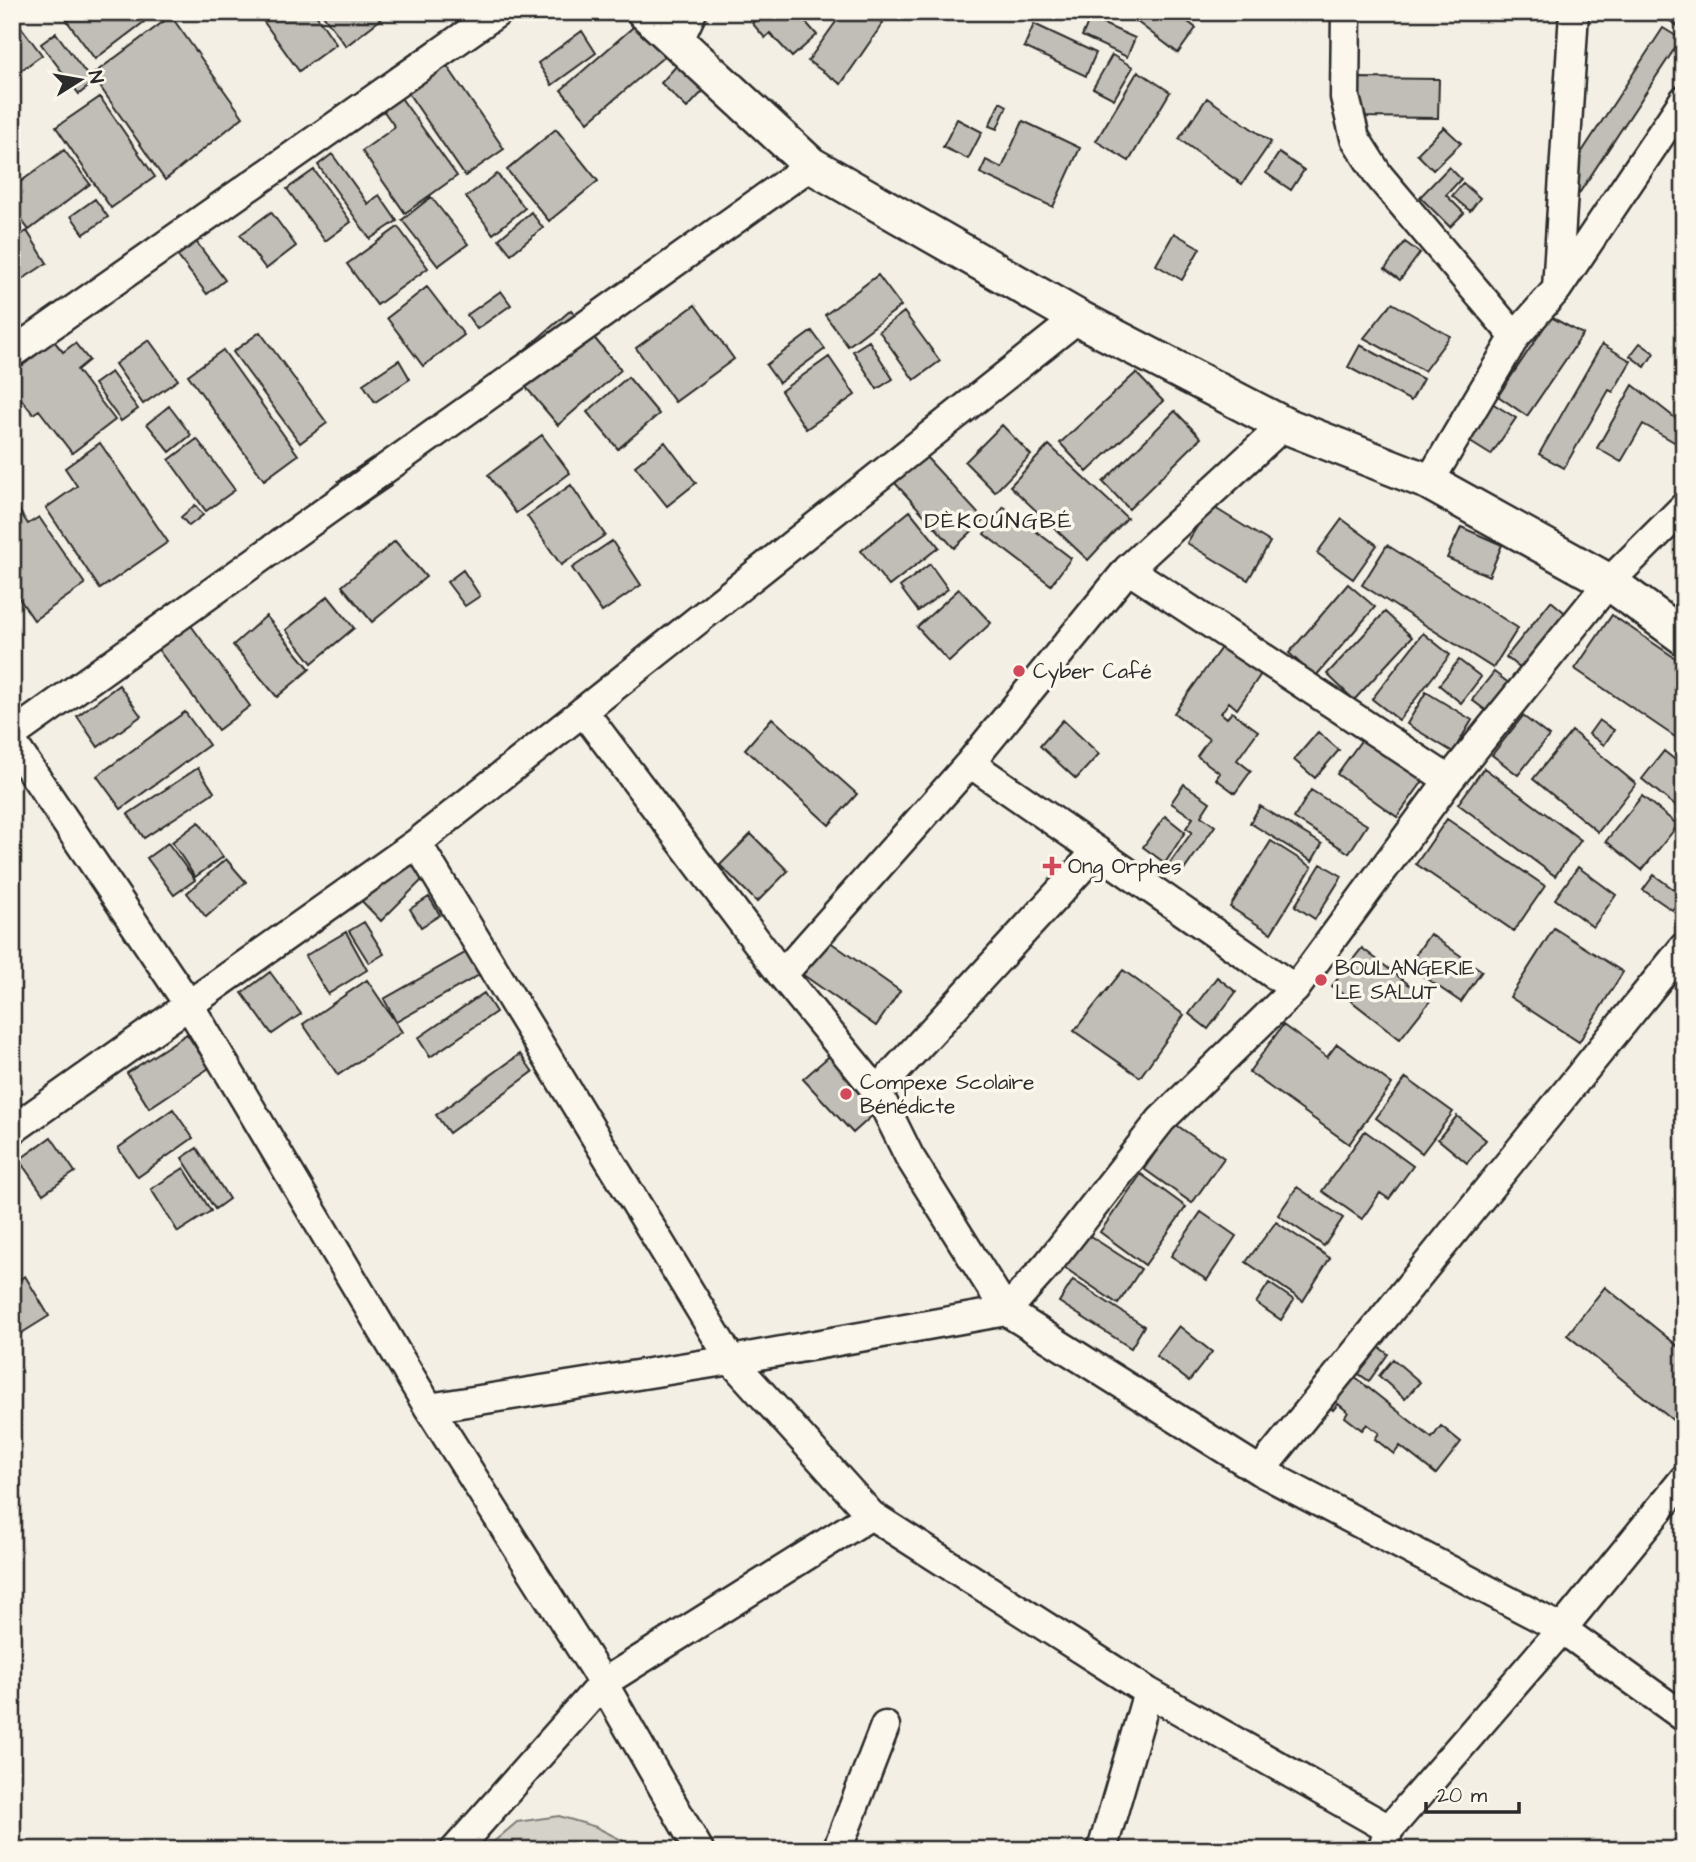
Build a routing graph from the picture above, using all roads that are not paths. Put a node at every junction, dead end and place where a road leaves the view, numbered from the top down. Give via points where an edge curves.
1 (498, 12) edge
2 (645, 12) edge
3 (1346, 12) edge
4 (1574, 12) edge
5 (685, 27) edge
6 (1684, 100) edge
7 (811, 165) junction
8 (1557, 289) junction
9 (1078, 318) junction
10 (1514, 337) junction
11 (12, 353) edge
12 (1284, 425) junction
13 (1429, 482) junction
14 (1684, 507) edge
15 (1129, 569) junction
16 (1609, 582) junction
17 (1684, 637) edge
18 (583, 711) junction
19 (12, 735) edge
20 (12, 742) edge
21 (970, 763) junction
22 (1450, 780) junction
23 (417, 843) junction
24 (1097, 850) junction
25 (1684, 947) edge
26 (782, 975) junction
27 (1295, 989) junction
28 (189, 1005) junction
29 (877, 1091) junction
30 (12, 1130) edge
31 (1006, 1311) junction
32 (731, 1360) junction
33 (429, 1408) junction
34 (1260, 1471) junction
35 (1684, 1479) edge
36 (870, 1515) junction
37 (1562, 1629) junction
38 (603, 1683) junction
39 (1148, 1692) junction
40 (1684, 1717) edge
41 (886, 1726) dead end
42 (1386, 1839) edge
43 (455, 1850) edge
44 (699, 1850) edge
45 (837, 1850) edge
46 (1102, 1850) edge

1 - 11 street
2 - 5 street
3 - 10 street via 1345,97 1355,138 1379,176
4 - 8 street
5 - 7 street
6 - 8 street
7 - 9 street
7 - 19 street
8 - 10 street
9 - 12 street
9 - 18 street
10 - 13 street
12 - 13 street
12 - 15 street
13 - 16 street
14 - 16 street
15 - 21 street
15 - 22 street
16 - 17 street
16 - 22 street
18 - 23 street
18 - 26 street
20 - 28 street
21 - 24 street
21 - 26 street
22 - 27 street
23 - 28 street
23 - 32 street
24 - 27 street
24 - 29 street
25 - 34 street
26 - 29 street
27 - 31 street via 1161,1120
28 - 30 street
28 - 33 street
29 - 31 street via 909,1156
31 - 32 street
31 - 34 street
32 - 33 street
32 - 36 street
33 - 38 street
34 - 37 street
35 - 37 street
36 - 38 street
36 - 39 street
37 - 40 street
37 - 42 street
38 - 43 street
38 - 44 street
39 - 42 street
39 - 46 street
41 - 45 street

